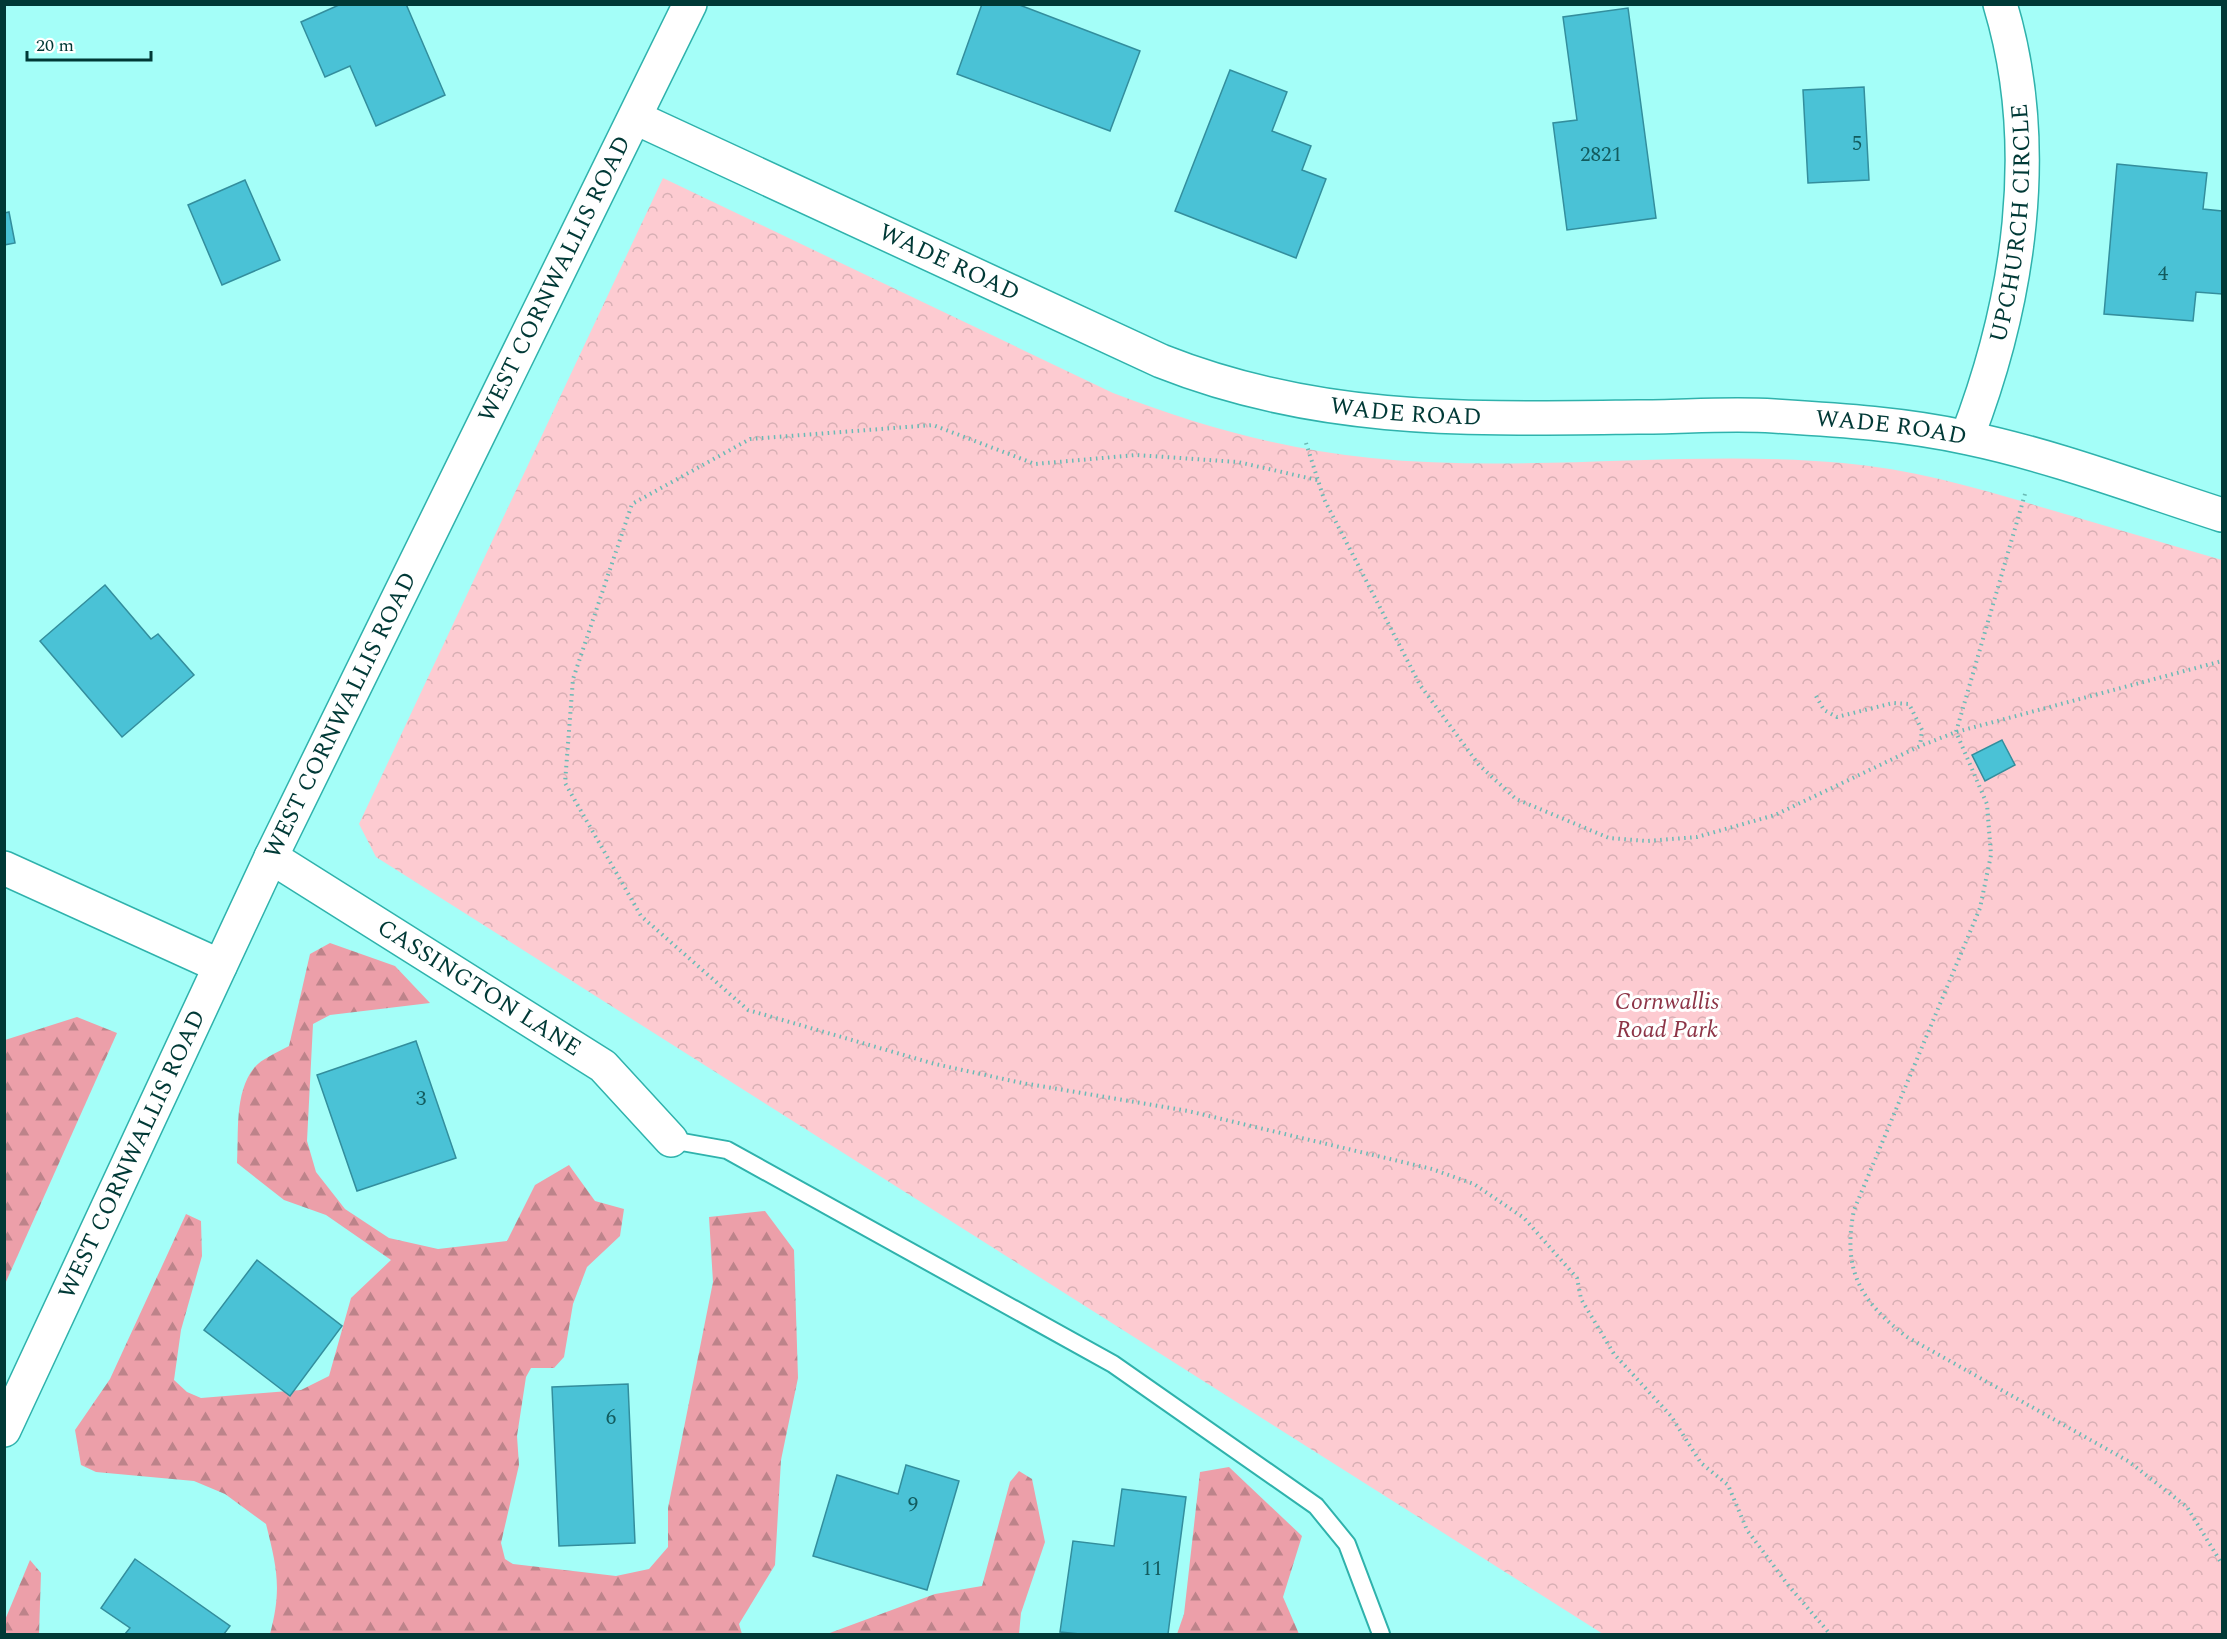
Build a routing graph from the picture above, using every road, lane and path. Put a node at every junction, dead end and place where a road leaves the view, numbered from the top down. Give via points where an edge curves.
1 (690, 4) edge
2 (2000, 4) edge
3 (636, 118) junction
4 (1967, 437) junction
5 (1306, 442) dead end
6 (1317, 480) junction
7 (2025, 494) dead end
8 (2223, 515) edge
9 (2223, 661) edge
10 (1816, 696) dead end
11 (1956, 732) junction
12 (1920, 746) junction
13 (271, 857) junction
14 (4, 868) edge
15 (220, 966) junction
16 (671, 1140) joint
17 (4, 1431) edge
18 (2223, 1564) edge
19 (1381, 1635) edge
20 (1830, 1635) edge

1 - 3 street, WEST CORNWALLIS ROAD
2 - 4 street, UPCHURCH CIRCLE via 2020,99 2019,232 1988,381
3 - 4 street, WADE ROAD via 1161,361 1251,392 1300,403 1424,417 1770,416 1884,425
3 - 13 street, WEST CORNWALLIS ROAD
4 - 8 street, WADE ROAD
5 - 6 path
6 - 12 path via 1420,685 1479,765 1516,799 1559,818 1609,838 1647,841 1697,837 1775,815
6 - 20 path via 1238,462 1136,455 1035,464 933,425 750,439 632,504 573,679 565,783 641,916 748,1010 935,1064 1188,1111 1432,1169 1474,1184 1524,1218 1577,1278 1581,1299 1614,1354 1671,1416 1701,1463 1728,1485 1748,1530
7 - 11 path
9 - 11 path
10 - 12 path via 1824,710 1837,717 1893,703 1909,704 1922,729
11 - 12 path
11 - 18 path via 1987,804 1991,855 1987,880 1980,908 1854,1210 1849,1233 1852,1263 1862,1290 1879,1315 1907,1336 2128,1461 2187,1507
13 - 15 street, WEST CORNWALLIS ROAD
13 - 16 street, CASSINGTON LANE via 603,1066
14 - 15 street
15 - 17 street, WEST CORNWALLIS ROAD
16 - 19 lane via 727,1150 1113,1364 1316,1506 1347,1544

